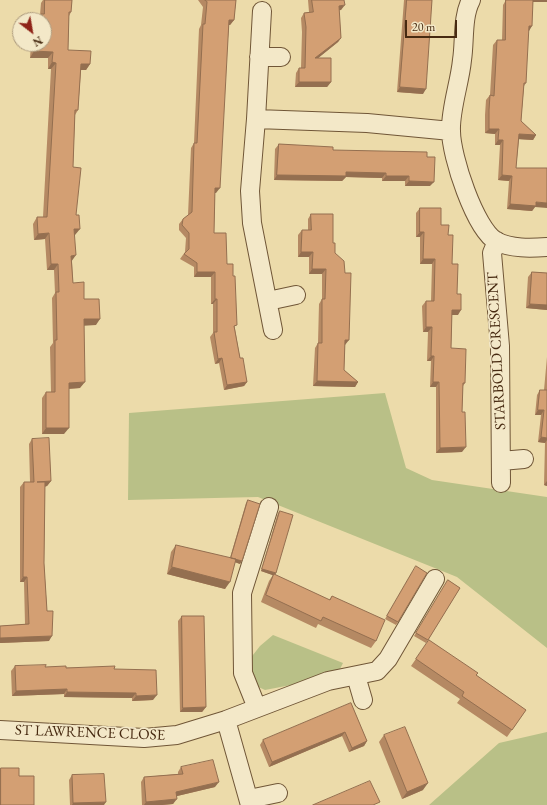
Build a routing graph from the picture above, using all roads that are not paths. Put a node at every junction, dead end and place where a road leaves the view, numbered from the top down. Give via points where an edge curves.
1 (471, 0) edge
2 (262, 11) dead end
3 (259, 57) junction
4 (281, 57) dead end
5 (256, 119) junction
6 (451, 131) junction
7 (497, 241) junction
8 (547, 247) edge
9 (296, 295) dead end
10 (268, 301) junction
11 (273, 330) dead end
12 (524, 459) dead end
13 (501, 461) junction
14 (501, 483) dead end
15 (269, 507) dead end
16 (435, 580) dead end
17 (356, 676) junction
18 (363, 700) dead end
19 (257, 708) junction
20 (226, 720) junction
21 (0, 730) edge
22 (278, 793) dead end
23 (250, 802) edge

1 - 6 street via 464,30
2 - 3 street
3 - 4 street
3 - 5 street
5 - 6 street via 367,123
5 - 10 street via 250,191 252,223
6 - 7 street via 466,191 486,232
7 - 8 street via 514,246
7 - 13 street, STARBOLD CRESCENT via 492,253 500,346
9 - 10 street
10 - 11 street
12 - 13 street
13 - 14 street, STARBOLD CRESCENT
15 - 19 street via 242,593 243,673
16 - 17 street, ST LAWRENCE CLOSE via 388,659 376,671
17 - 18 street
17 - 19 street, ST LAWRENCE CLOSE via 328,681
19 - 20 street, ST LAWRENCE CLOSE
20 - 21 street, ST LAWRENCE CLOSE via 162,737
20 - 23 street
22 - 23 street

